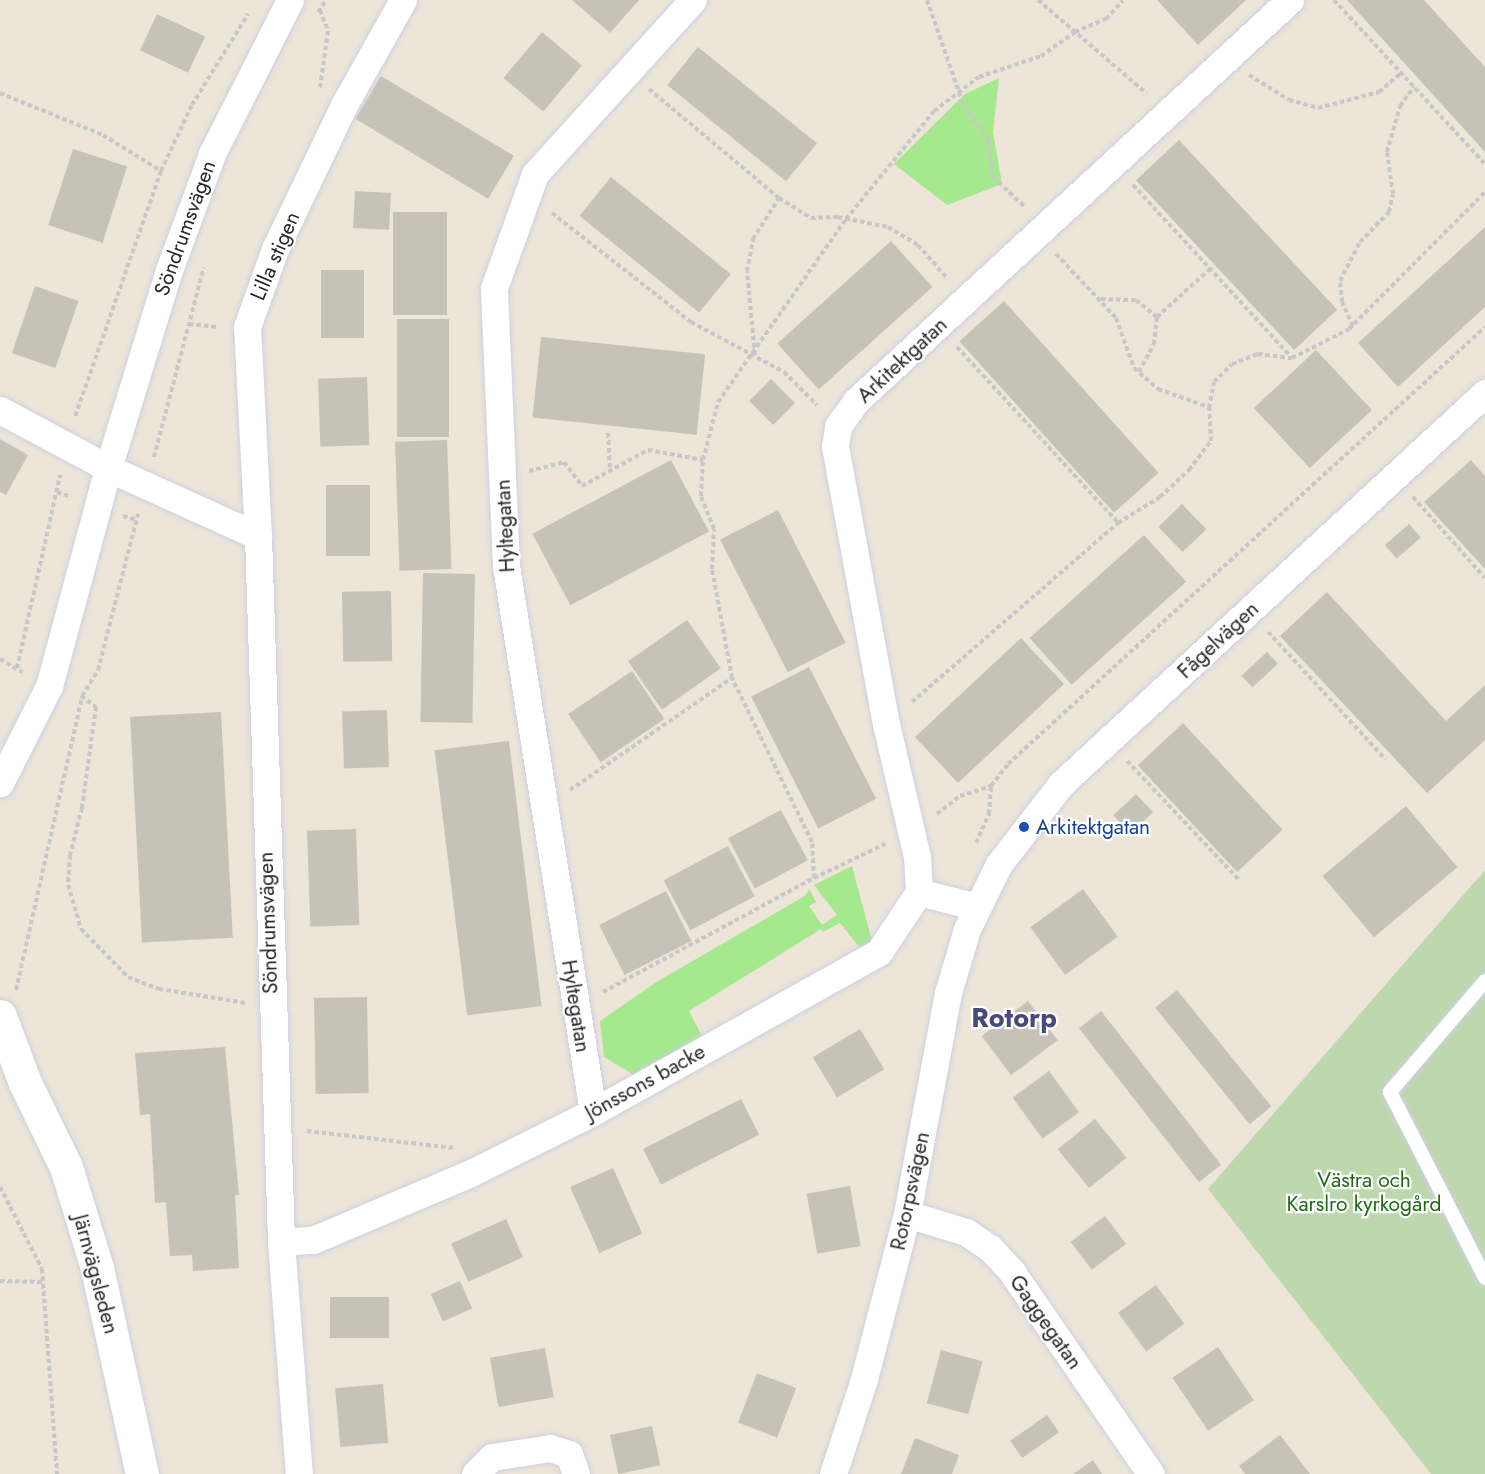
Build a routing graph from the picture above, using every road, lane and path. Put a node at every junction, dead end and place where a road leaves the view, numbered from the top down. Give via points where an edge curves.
1 (290, 0) edge
2 (326, 0) edge
3 (403, 0) edge
4 (693, 0) edge
5 (927, 0) edge
6 (1038, 0) edge
7 (1123, 0) edge
8 (1290, 0) edge
9 (1335, 0) edge
10 (252, 8) dead end
11 (320, 10) junction
12 (315, 18) dead end
13 (1075, 32) junction
14 (1228, 57) junction
15 (628, 71) junction
16 (1401, 73) junction
17 (1414, 87) junction
18 (957, 92) junction
19 (0, 93) edge
20 (1168, 112) junction
21 (334, 125) junction
22 (1112, 162) junction
23 (1485, 165) edge
24 (162, 171) junction
25 (1485, 192) edge
26 (528, 194) junction
27 (779, 198) junction
28 (846, 219) junction
29 (1038, 230) junction
30 (207, 258) dead end
31 (1210, 269) junction
32 (1101, 299) junction
33 (966, 300) junction
34 (1157, 317) junction
35 (189, 324) junction
36 (938, 326) junction
37 (1353, 326) junction
38 (222, 327) dead end
39 (1485, 327) edge
40 (755, 356) junction
41 (1292, 358) junction
42 (1138, 372) junction
43 (1485, 393) edge
44 (1209, 408) junction
45 (0, 410) edge
46 (838, 426) junction
47 (71, 427) dead end
48 (608, 433) dead end
49 (703, 460) junction
50 (564, 462) dead end
51 (62, 464) dead end
52 (108, 468) junction
53 (610, 470) junction
54 (1395, 477) junction
55 (147, 483) junction
56 (1118, 523) junction
57 (258, 536) junction
58 (1485, 578) edge
59 (1249, 611) junction
60 (17, 668) dead end
61 (732, 678) junction
62 (82, 696) junction
63 (886, 724) junction
64 (1108, 741) junction
65 (1385, 759) dead end
66 (0, 783) edge
67 (991, 786) junction
68 (544, 808) junction
69 (912, 837) junction
70 (974, 847) dead end
71 (814, 878) junction
72 (1239, 880) dead end
73 (919, 892) junction
74 (977, 907) junction
75 (1485, 981) edge
76 (8, 1004) edge
77 (271, 1005) junction
78 (576, 1006) junction
79 (0, 1053) edge
80 (25, 1083) junction
81 (593, 1112) junction
82 (296, 1131) dead end
83 (457, 1148) dead end
84 (0, 1187) edge
85 (907, 1214) junction
86 (281, 1242) junction
87 (1485, 1278) edge
88 (0, 1281) edge
89 (44, 1282) junction
90 (57, 1474) edge
91 (142, 1474) edge
92 (299, 1474) edge
93 (475, 1474) edge
94 (576, 1474) edge
95 (833, 1474) edge
96 (1151, 1474) edge

1 - 52 street, Söndrumsvägen via 212,154 169,270
2 - 11 path
3 - 21 street, Lilla stigen
4 - 15 street, Hyltegatan
5 - 18 path via 956,76
6 - 13 path
7 - 13 path via 1106,19
8 - 14 street, Arkitektgatan
9 - 16 path
10 - 24 path via 192,105
11 - 12 path
11 - 21 path via 328,31 319,78
13 - 18 path via 1041,57 979,77
13 - 20 path
14 - 16 path via 1262,87 1318,108 1379,92
14 - 20 street, Arkitektgatan
15 - 26 street, Hyltegatan via 535,174
15 - 27 path
16 - 17 path
17 - 23 path
17 - 37 path via 1400,106 1387,152 1393,194 1389,212 1360,242 1340,281 1342,302
18 - 28 path via 934,111
18 - 29 path via 988,139 993,177
19 - 24 path via 103,135
20 - 22 street, Arkitektgatan
21 - 57 street, Lilla stigen via 275,249 247,327
22 - 29 street, Arkitektgatan
22 - 31 path
24 - 47 path
25 - 37 path
26 - 40 path via 691,322
26 - 68 street, Hyltegatan via 494,288 506,566
27 - 28 path via 811,218
27 - 40 path via 753,239 747,271
28 - 33 path via 888,226 904,236
28 - 40 path via 765,332
29 - 32 path
29 - 33 street, Arkitektgatan
30 - 35 path
31 - 34 path
31 - 41 path
32 - 34 path via 1136,300
32 - 42 path via 1116,318
33 - 36 street, Arkitektgatan
34 - 42 path via 1154,344
35 - 38 path
35 - 55 path
36 - 46 street, Arkitektgatan via 856,401
36 - 56 path
37 - 41 path
39 - 67 path via 1008,764
40 - 46 path via 784,372
40 - 49 path via 718,402
41 - 44 path via 1258,354 1232,363 1214,382
42 - 44 path via 1158,388
43 - 54 street, Fågelvägen
44 - 56 path via 1211,441 1189,470 1160,497
45 - 52 street
46 - 63 street via 835,446
48 - 53 path
49 - 53 path via 648,450
49 - 61 path via 701,496 714,529 712,569
50 - 53 path via 582,486
51 - 60 path
52 - 55 street
52 - 66 street, Söndrumsvägen via 50,686
54 - 58 path
54 - 59 street, Fågelvägen
55 - 57 street
55 - 62 path via 98,670
56 - 63 path
57 - 77 street, Söndrumsvägen
59 - 64 street, Fågelvägen
59 - 65 path
61 - 68 path
61 - 71 path via 812,842
62 - 76 path
62 - 77 path via 96,707 82,808 70,855 68,885 81,929 128,977 195,996
63 - 69 street
64 - 72 path
64 - 74 street, Fågelvägen via 1024,827
67 - 69 path via 960,796
67 - 70 path via 989,814
68 - 78 street, Hyltegatan
69 - 71 path via 871,848
69 - 73 street
71 - 78 path
73 - 74 street
73 - 81 street, Jönssons backe via 879,952
74 - 85 street, Rotorpsvägen via 948,993
75 - 87 lane via 1390,1092
76 - 80 main road, Järnvägsleden
77 - 86 street, Söndrumsvägen
78 - 81 street, Hyltegatan
79 - 80 main road, Järnvägsleden
80 - 91 main road, Järnvägsleden via 66,1167 97,1268
81 - 86 street, Jönssons backe via 471,1173 324,1236
82 - 83 path
84 - 89 path via 42,1269
85 - 95 street, Rotorpsvägen via 864,1379
85 - 96 street, Gaggegatan via 966,1232 990,1248 1012,1272
86 - 92 street, Söndrumsvägen
88 - 89 path
89 - 90 path
93 - 94 street via 492,1457 550,1448 569,1454

